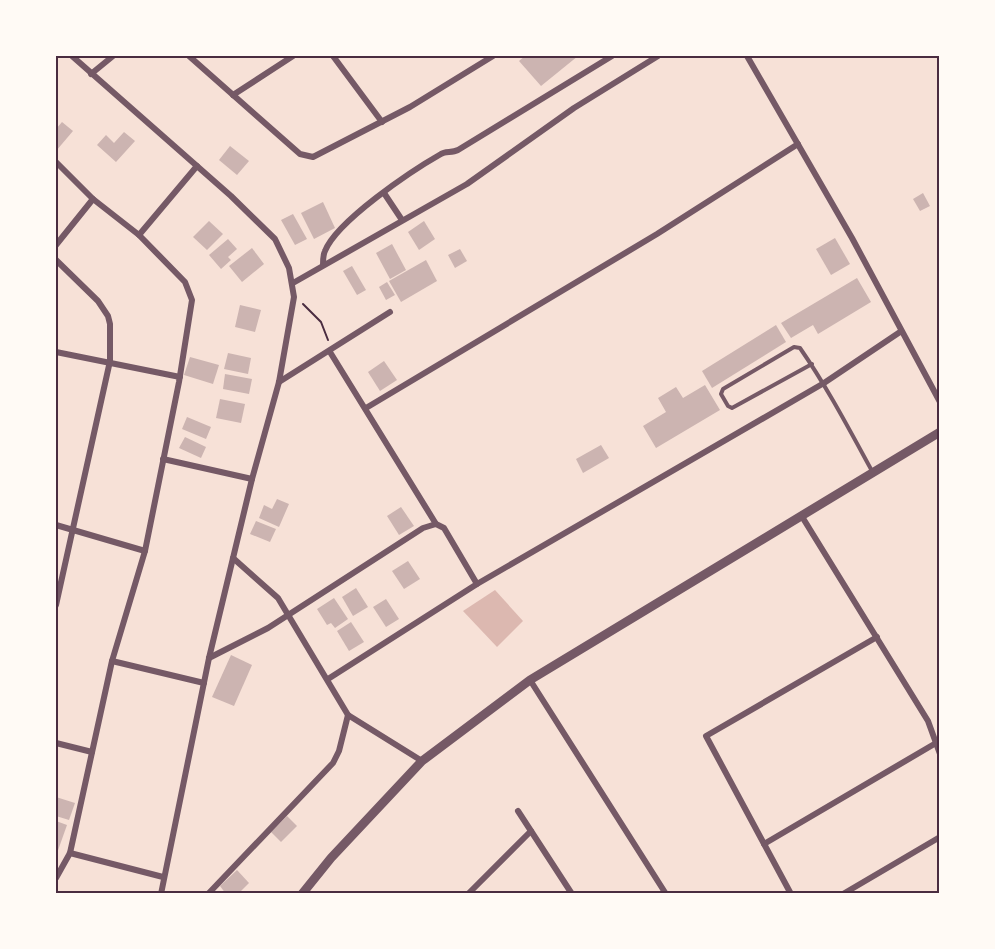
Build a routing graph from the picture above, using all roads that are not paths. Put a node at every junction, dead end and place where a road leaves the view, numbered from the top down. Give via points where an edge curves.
1 (72, 56) edge
2 (113, 56) edge
3 (189, 56) edge
4 (294, 56) edge
5 (333, 56) edge
6 (493, 56) edge
7 (612, 56) edge
8 (658, 56) edge
9 (747, 56) edge
10 (91, 74) junction
11 (233, 94) junction
12 (382, 122) junction
13 (798, 144) junction
14 (56, 162) edge
15 (197, 166) junction
16 (384, 193) junction
17 (93, 199) junction
18 (402, 220) junction
19 (139, 235) junction
20 (56, 245) edge
21 (56, 260) edge
22 (323, 265) junction
23 (293, 283) junction
24 (390, 312) dead end
25 (900, 332) junction
26 (56, 352) edge
27 (330, 352) junction
28 (110, 362) junction
29 (812, 364) junction
30 (180, 377) junction
31 (279, 382) junction
32 (824, 383) junction
33 (939, 402) edge
34 (366, 408) junction
35 (939, 432) edge
36 (163, 459) junction
37 (872, 472) junction
38 (252, 478) junction
39 (801, 515) junction
40 (436, 524) junction
41 (56, 525) edge
42 (72, 529) junction
43 (145, 551) junction
44 (233, 558) junction
45 (477, 584) junction
46 (56, 605) edge
47 (287, 614) junction
48 (877, 637) junction
49 (209, 658) junction
50 (112, 661) junction
51 (328, 679) junction
52 (530, 680) junction
53 (204, 684) junction
54 (348, 715) junction
55 (56, 743) edge
56 (936, 743) junction
57 (92, 752) junction
58 (939, 754) edge
59 (422, 761) junction
60 (518, 811) dead end
61 (531, 831) junction
62 (939, 837) edge
63 (764, 844) junction
64 (70, 853) junction
65 (56, 878) edge
66 (163, 878) junction
67 (571, 893) edge
68 (161, 894) edge
69 (208, 894) edge
70 (302, 894) edge
71 (468, 894) edge
72 (666, 894) edge
73 (791, 894) edge
74 (843, 894) edge

1 - 10 street
2 - 10 street
3 - 11 street
4 - 11 street
5 - 12 street
6 - 12 street
7 - 16 street via 458,150 444,152
8 - 18 street via 574,108 467,184
9 - 13 street
10 - 15 street
11 - 12 street via 300,154 309,157
13 - 25 street via 852,237
13 - 34 street via 657,234
14 - 17 street
15 - 19 street
15 - 23 street via 275,239 285,254
16 - 18 street
16 - 22 street via 336,236 325,252
17 - 19 street
17 - 20 street
18 - 22 street
19 - 30 street via 185,282 192,295
21 - 28 street via 108,316
22 - 23 street
23 - 31 street
24 - 27 street
25 - 32 street
25 - 33 street
26 - 28 street
27 - 31 street
27 - 34 street
28 - 30 street
28 - 42 street
29 - 29 lane via 794,346 723,389 721,394 732,408
29 - 32 lane
30 - 36 street
31 - 38 street
32 - 37 lane
32 - 45 street
34 - 40 street
35 - 37 street
36 - 38 street
36 - 43 street
37 - 39 street
38 - 44 street
39 - 48 street
39 - 52 street
40 - 45 street via 444,528
40 - 47 street via 423,528
41 - 42 street
42 - 43 street
42 - 46 street
43 - 50 street
44 - 47 street via 278,598
44 - 49 street
45 - 51 street
47 - 49 street
47 - 51 street
48 - 56 street via 928,721
48 - 63 street via 705,736
49 - 53 street
50 - 53 street
50 - 57 street
51 - 54 street
52 - 59 street
52 - 72 street
53 - 66 street
54 - 59 street
54 - 69 street via 333,763
55 - 57 street
56 - 58 street
56 - 63 street
57 - 64 street
59 - 70 street
60 - 61 street
61 - 67 street
61 - 71 street
62 - 74 street
63 - 73 street
64 - 65 street
64 - 66 street
66 - 68 street

